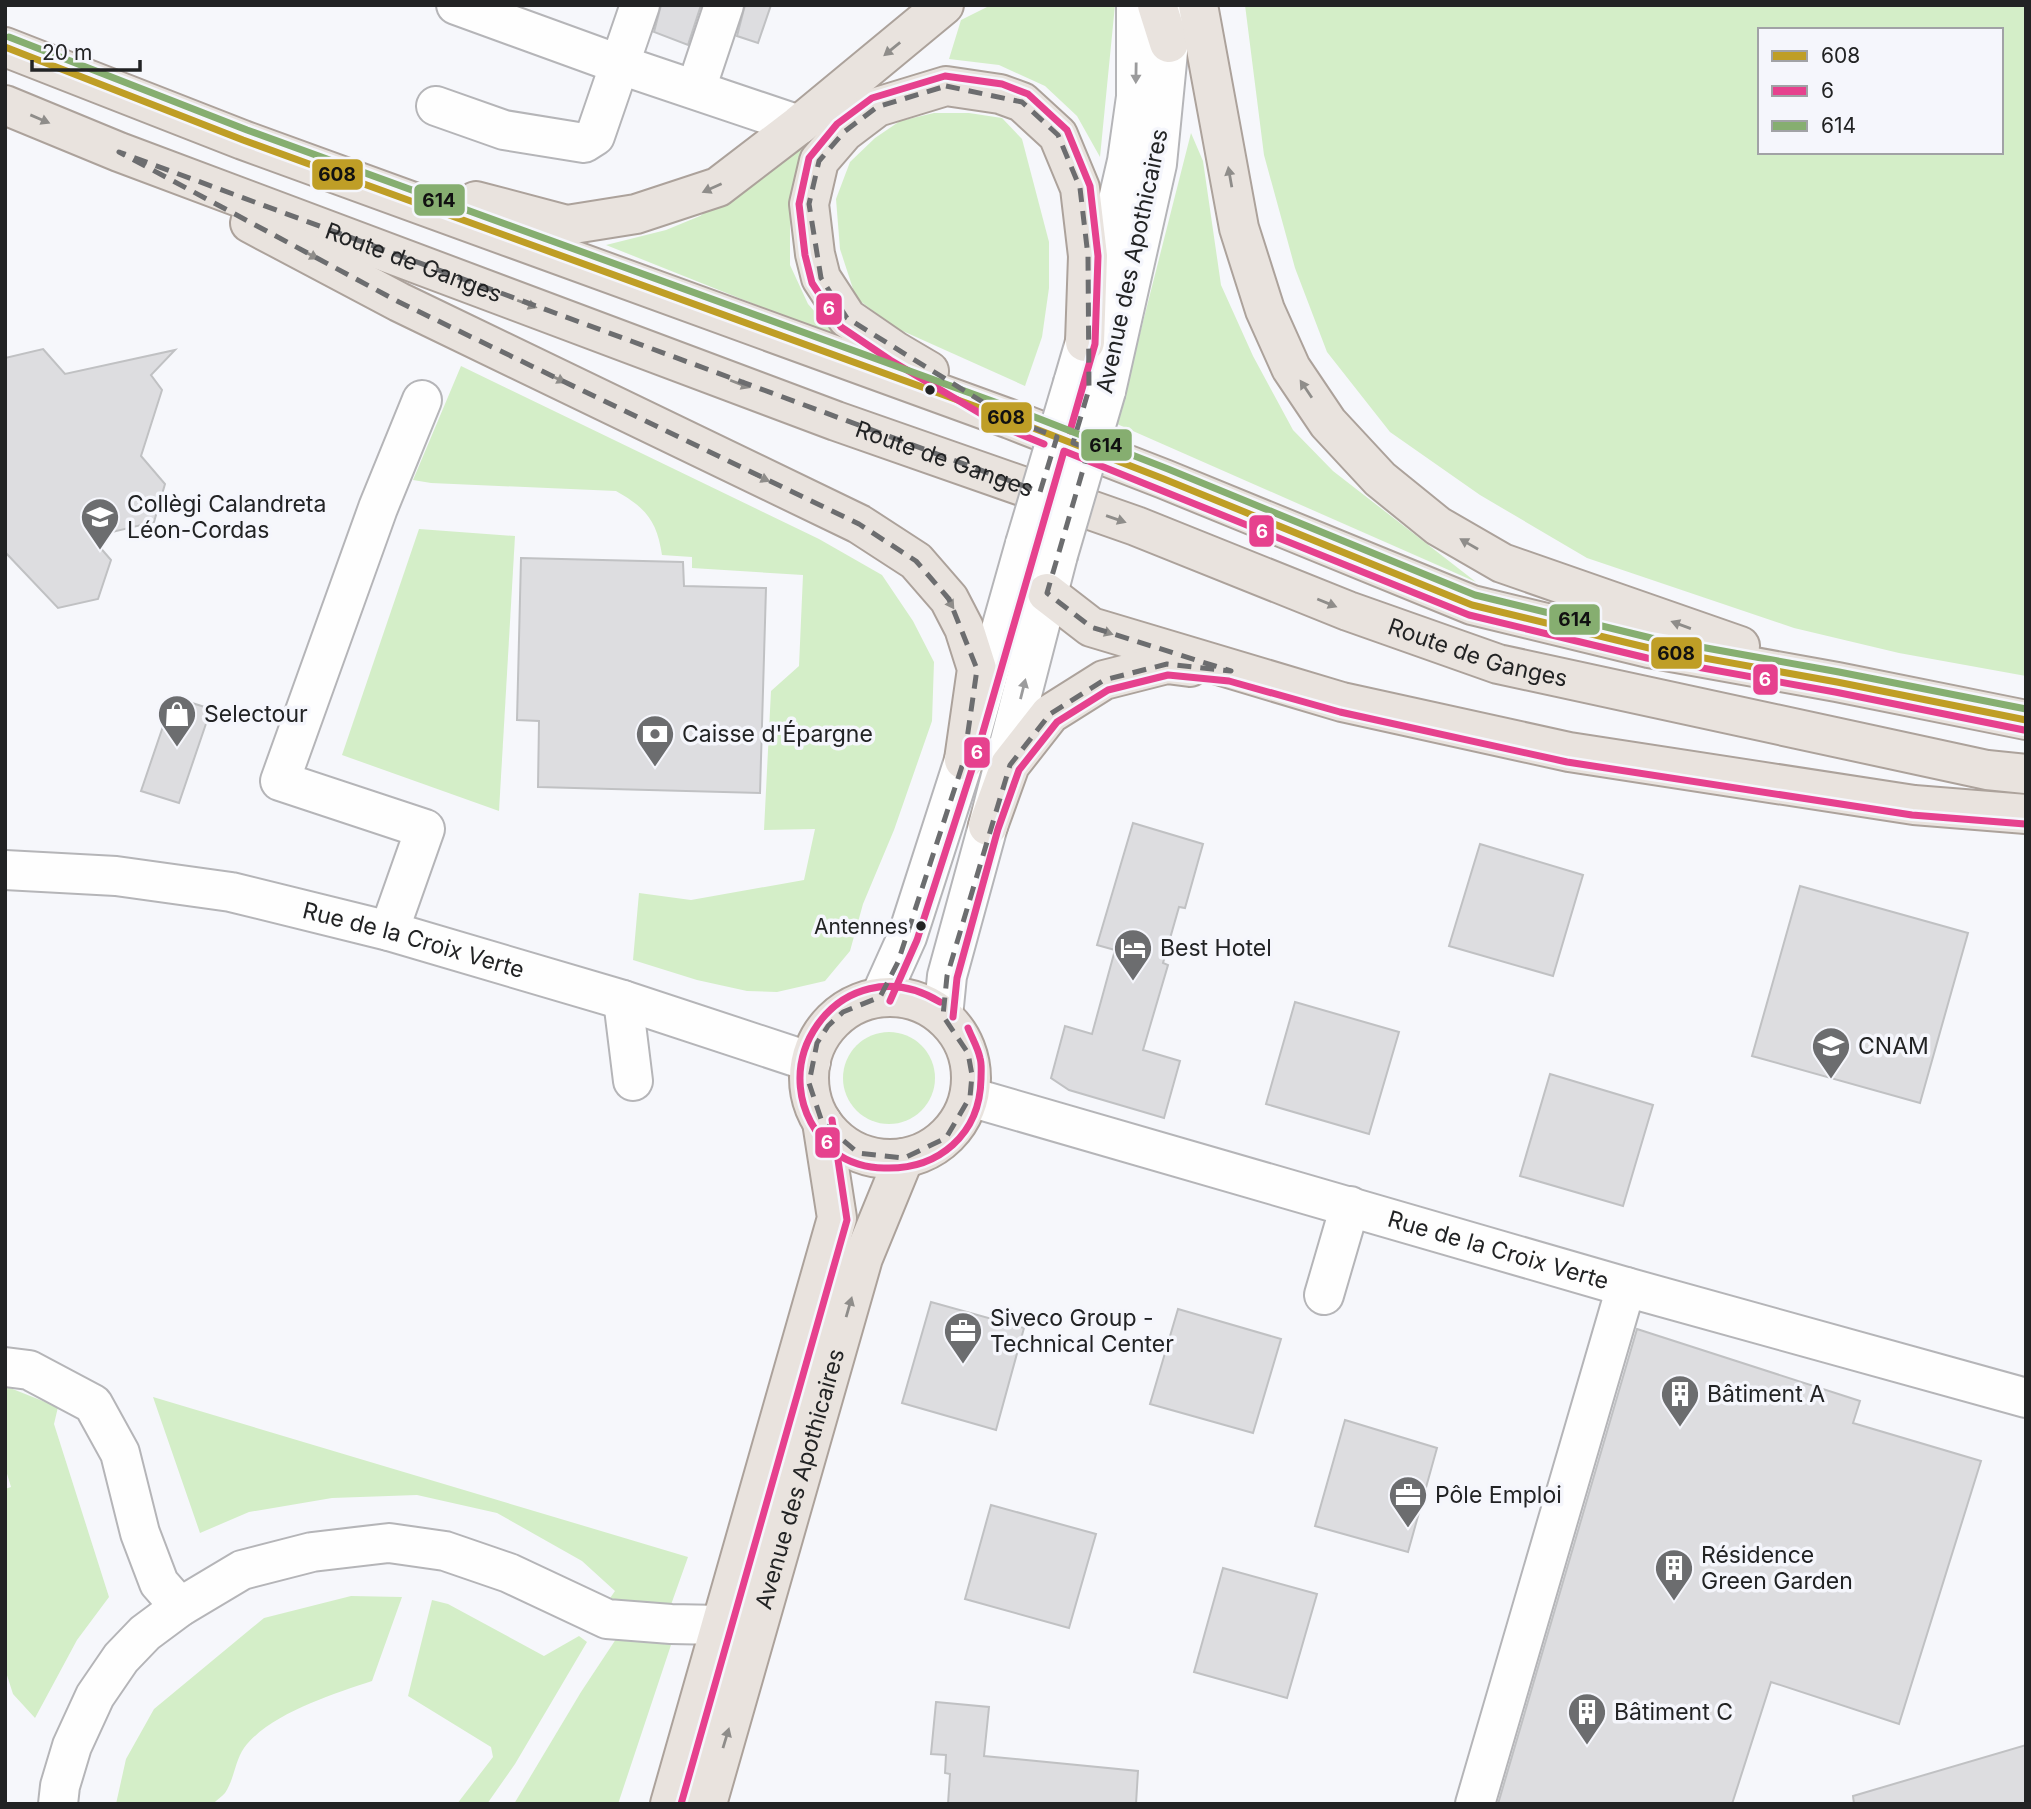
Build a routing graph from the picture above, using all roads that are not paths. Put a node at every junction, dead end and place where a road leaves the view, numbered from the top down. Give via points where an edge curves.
1 (456, 5) edge
2 (640, 5) edge
3 (724, 5) edge
4 (944, 5) edge
5 (1136, 5) edge
6 (1157, 5) edge
7 (1173, 5) edge
8 (1198, 5) edge
9 (1169, 43) junction
10 (5, 47) edge
11 (622, 65) junction
12 (698, 90) junction
13 (5, 105) edge
14 (436, 106) dead end
15 (799, 125) junction
16 (243, 140) junction
17 (119, 152) junction
18 (1085, 342) junction
19 (1089, 388) junction
20 (422, 400) dead end
21 (1010, 419) junction
22 (1042, 549) junction
23 (1047, 593) junction
24 (1231, 671) junction
25 (1837, 682) junction
26 (2026, 720) edge
27 (964, 760) junction
28 (2026, 774) edge
29 (2026, 814) edge
30 (988, 826) junction
31 (5, 870) edge
32 (388, 931) junction
33 (880, 997) junction
34 (623, 1000) junction
35 (943, 1016) junction
36 (811, 1062) junction
37 (633, 1081) dead end
38 (970, 1097) junction
39 (822, 1122) junction
40 (904, 1158) junction
41 (1350, 1206) junction
42 (1626, 1287) junction
43 (1324, 1295) dead end
44 (5, 1367) edge
45 (2026, 1398) edge
46 (180, 1607) junction
47 (721, 1625) junction
48 (58, 1804) edge
49 (670, 1804) edge
50 (707, 1804) edge
51 (1475, 1804) edge

1 - 11 street
2 - 11 street
3 - 12 street
4 -> 15 main road
5 -> 18 street, Avenue des Apothicaires via 1136,97 1127,161
6 - 9 main road
7 - 9 street, Avenue des Apothicaires
25 -> 8 main road via 1502,563 1438,526 1380,479 1328,424 1291,368 1265,310 1239,228
9 - 19 street, Avenue des Apothicaires via 1157,164
10 - 16 main road, Route de Ganges
11 - 12 street
11 - 14 street via 595,136 584,144 505,130
12 - 15 street
13 -> 17 main road, Route de Ganges
15 -> 16 main road via 718,187 636,214 566,225
16 - 21 main road, Route de Ganges
17 -> 27 main road via 399,302 859,524 916,561 949,599 977,669
17 -> 28 main road, Route de Ganges via 1498,664 1987,770
18 - 19 street, Avenue des Apothicaires
18 - 21 main road via 1088,256 1080,188 1058,135 1022,102 946,86 877,107 844,132 819,161 808,204 821,278 847,318
19 - 22 street, Avenue des Apothicaires, bridge
20 - 32 street via 280,780 425,829
21 - 25 main road, Route de Ganges via 1472,606 1649,648
22 - 23 street, Avenue des Apothicaires
22 - 27 street, Avenue des Apothicaires
23 -> 24 main road via 1091,627
30 -> 23 street, Avenue des Apothicaires
24 - 29 main road via 1342,702 1569,752 1914,805
24 - 30 main road via 1167,664 1104,680 1050,714 1010,765
25 - 26 main road, Route de Ganges
27 - 33 street, Avenue des Apothicaires via 907,937
30 - 35 street, Avenue des Apothicaires via 947,976
31 - 32 street, Rue de la Croix Verte via 116,876 231,892
32 - 34 street, Rue de la Croix Verte
33 - 35 main road, Avenue des Apothicaires via 913,1000
33 - 36 main road, Avenue des Apothicaires via 843,1012 828,1026
34 - 36 street, Rue de la Croix Verte
34 - 37 street
35 - 38 main road, Avenue des Apothicaires via 968,1053
36 - 39 main road, Avenue des Apothicaires via 809,1083
38 - 40 main road, Avenue des Apothicaires via 946,1138 927,1151
38 - 41 street, Rue de la Croix Verte
39 - 40 main road, Avenue des Apothicaires via 837,1140 858,1153 880,1159
39 - 47 main road, Avenue des Apothicaires via 837,1217
50 -> 40 main road, Avenue des Apothicaires via 863,1258
41 - 42 street, Rue de la Croix Verte
41 - 43 street
42 - 45 street, Rue de la Croix Verte
42 - 51 street
44 - 46 street via 29,1370 93,1404 120,1453 140,1532 159,1583
46 - 47 street via 242,1570 312,1552 389,1543 445,1551 509,1573 607,1619
46 - 48 street via 121,1658 95,1696 72,1746
47 - 49 main road, Avenue des Apothicaires

